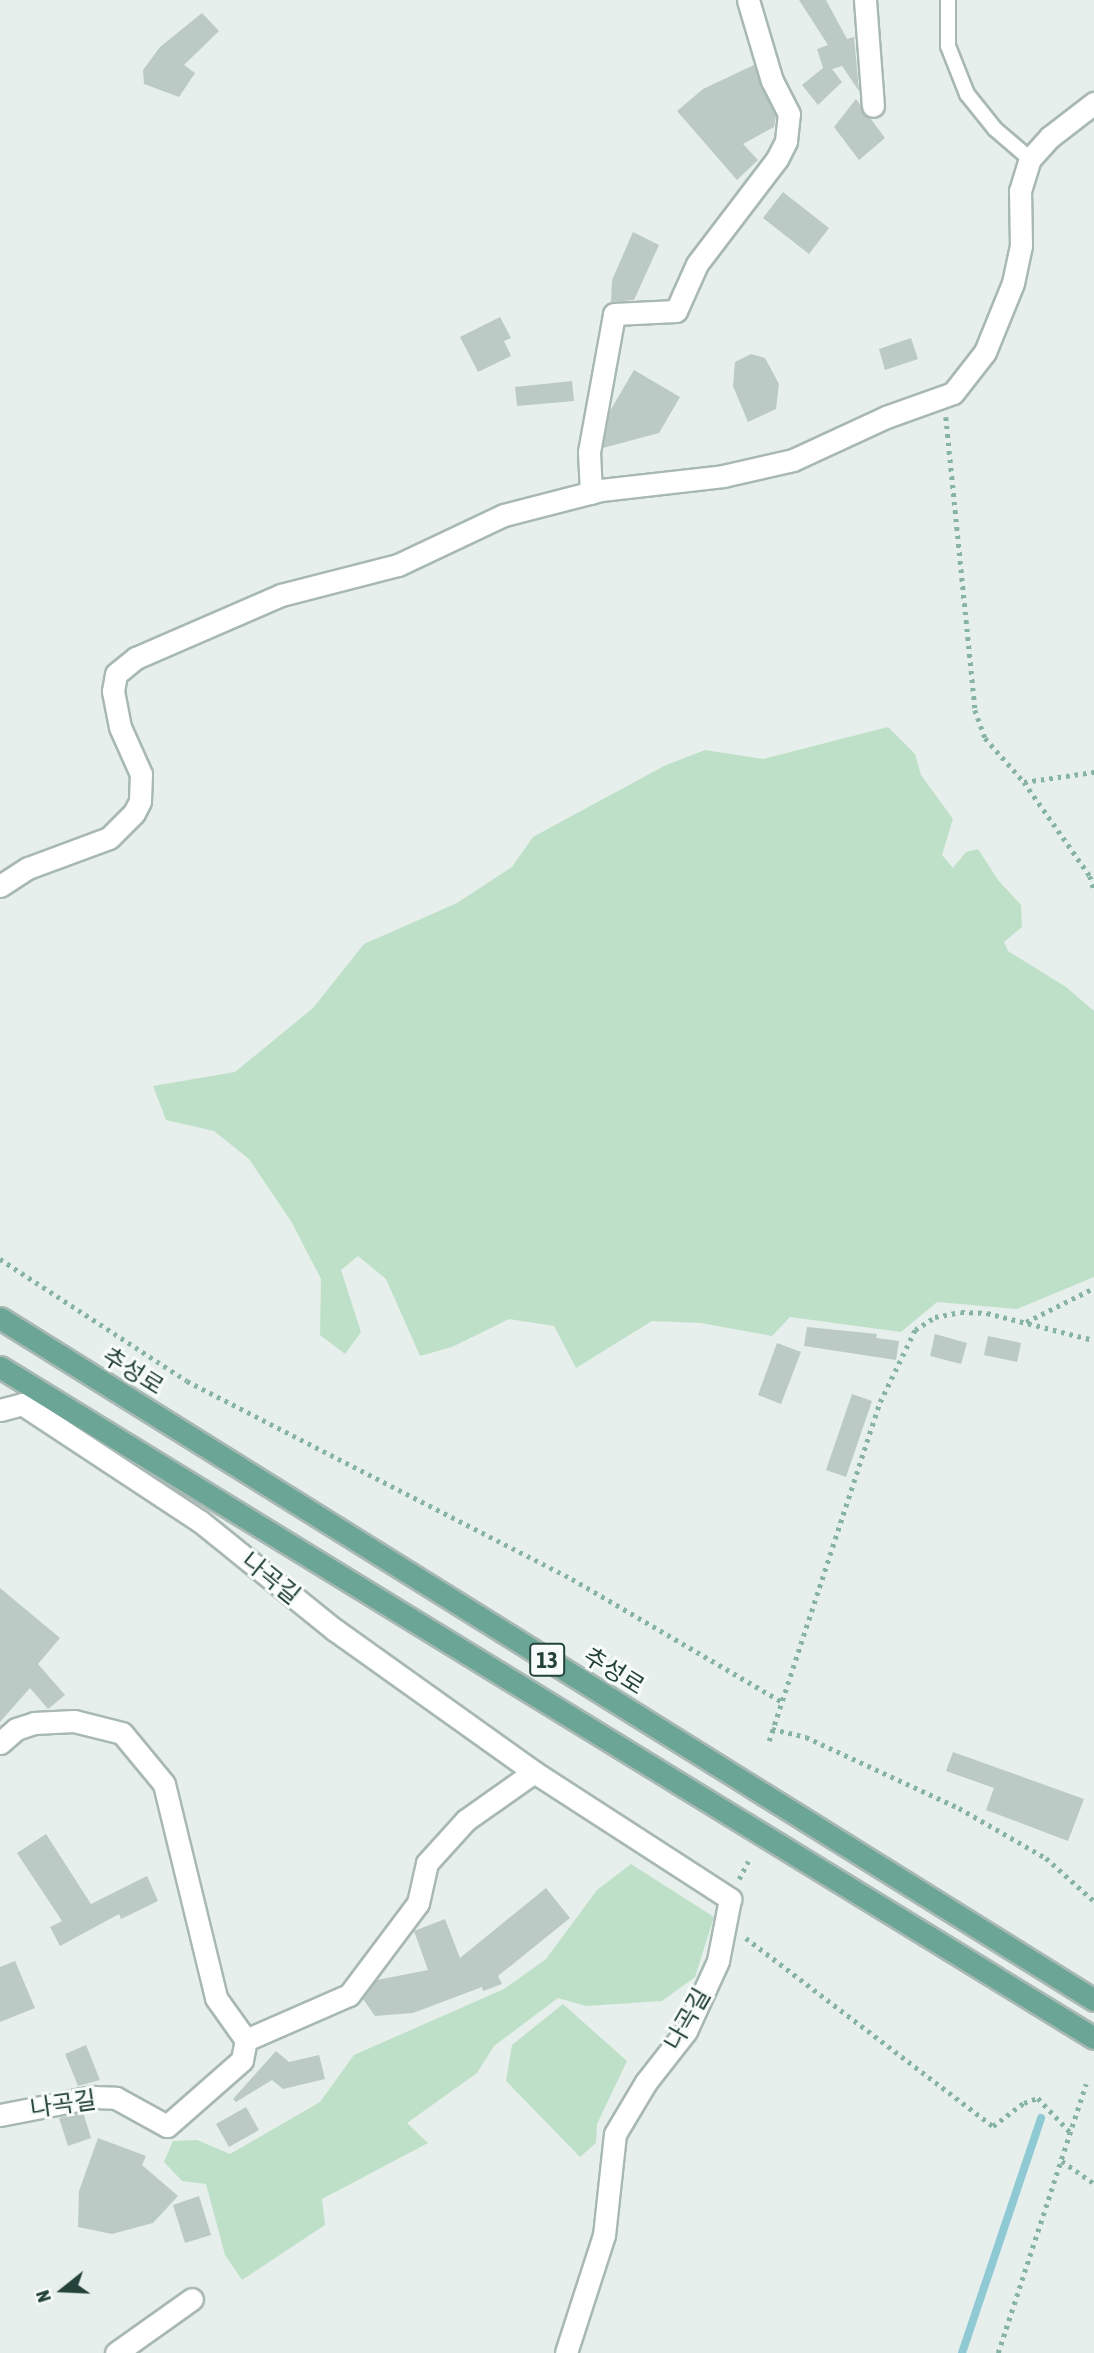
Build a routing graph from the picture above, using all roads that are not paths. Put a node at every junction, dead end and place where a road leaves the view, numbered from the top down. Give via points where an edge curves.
1 (748, 0) edge
2 (865, 0) edge
3 (948, 0) edge
4 (1094, 103) edge
5 (873, 106) dead end
6 (1030, 159) junction
7 (591, 493) junction
8 (0, 886) edge
9 (0, 1318) edge
10 (0, 1367) edge
11 (0, 1410) edge
12 (0, 1743) edge
13 (534, 1772) junction
14 (1094, 2000) edge
15 (1094, 2038) edge
16 (246, 2040) junction
17 (0, 2115) edge
18 (192, 2299) dead end
19 (116, 2353) edge
20 (566, 2353) edge

1 - 7 street via 772,81 789,114 786,141 697,264 676,312 614,314 589,452
2 - 5 street
3 - 6 lane via 948,46 967,94 995,129
4 - 6 street
6 - 7 street via 1020,191 1021,246 1013,283 975,368 953,393 886,417 793,460 723,476
7 - 8 street via 504,515 398,565 257,604 124,665 113,691 120,727 141,774 140,801 134,813 109,838 28,868
9 - 14 main road, 추성로 / 13
10 - 15 main road, 13
11 - 13 street, 나곡길 via 22,1404 201,1522 335,1630
12 - 16 street via 16,1729 34,1723 75,1721 122,1733 164,1784 216,1998
13 - 16 street via 466,1820 427,1863 418,1903 349,1995
13 - 20 street, 나곡길 via 730,1899 718,1961 686,2031 646,2082 615,2134 604,2235
16 - 17 street, 나곡길 via 243,2060 167,2126 116,2098 93,2097
18 - 19 street

